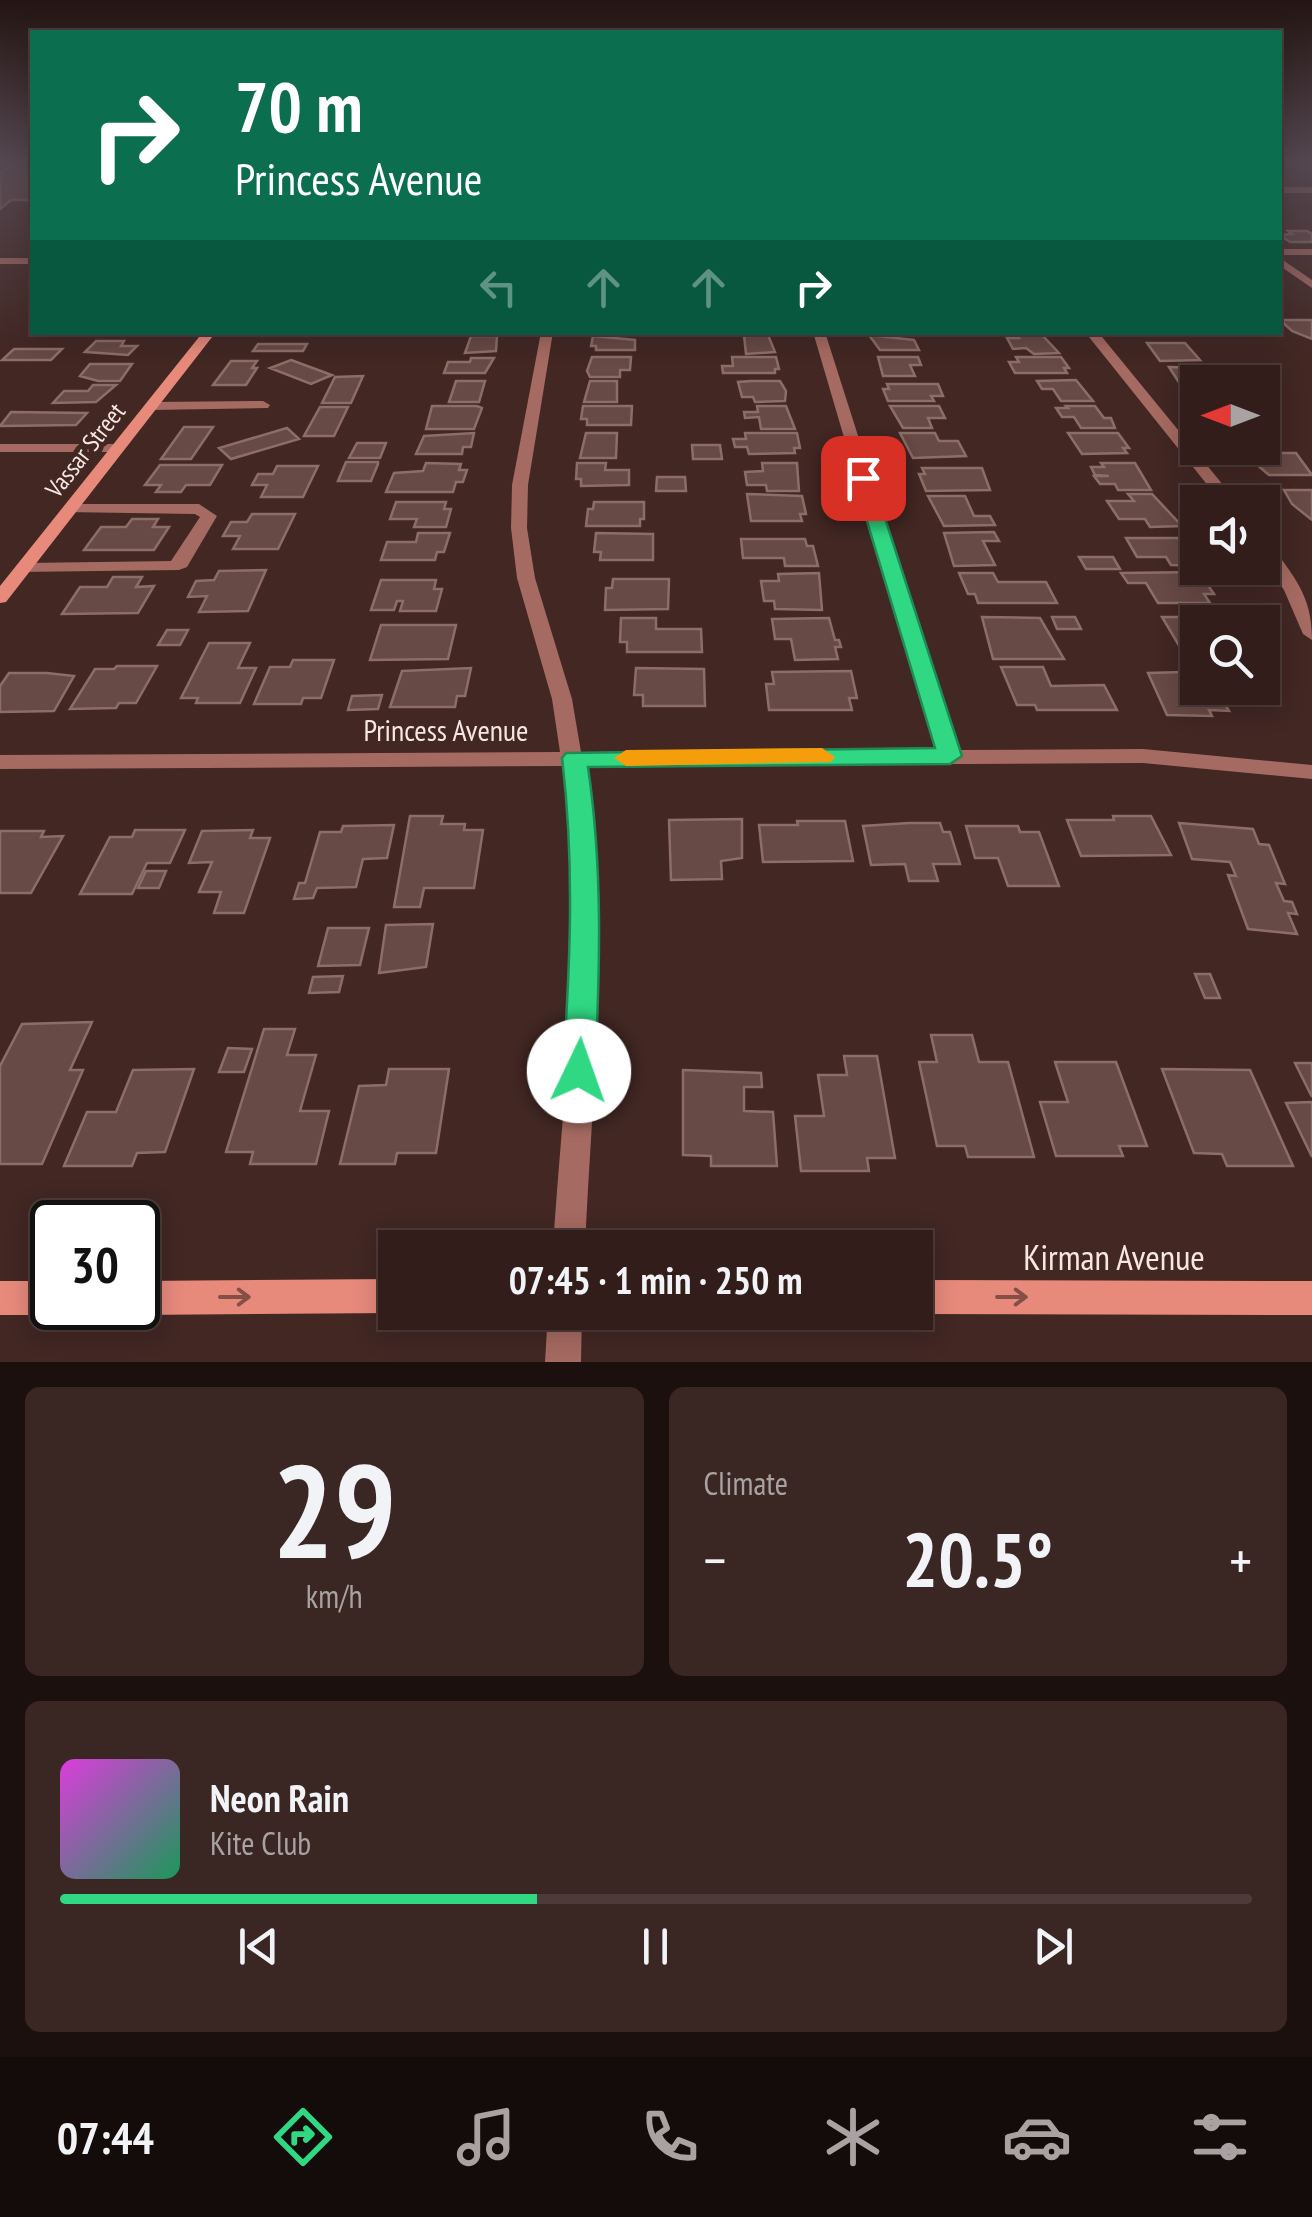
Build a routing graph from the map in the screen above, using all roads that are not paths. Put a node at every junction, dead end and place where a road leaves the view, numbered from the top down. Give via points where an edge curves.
1 (1282, 252) edge
2 (1312, 252) edge
3 (0, 261) edge
4 (30, 261) edge
5 (1282, 262) edge
6 (1312, 285) edge
7 (208, 335) edge
8 (546, 335) edge
9 (820, 335) edge
10 (1093, 335) edge
11 (264, 405) dead end
12 (152, 406) junction
13 (0, 448) edge
14 (118, 448) junction
15 (1215, 485) edge
16 (70, 509) junction
17 (24, 568) junction
18 (1280, 572) edge
19 (0, 598) edge
20 (1312, 634) edge
21 (950, 756) junction
22 (574, 758) junction
23 (0, 762) edge
24 (1312, 772) edge
25 (570, 1230) edge
26 (378, 1296) edge
27 (933, 1297) edge
28 (0, 1298) edge
29 (30, 1298) edge
30 (160, 1298) edge
31 (1312, 1298) edge
32 (564, 1330) edge
33 (563, 1362) edge

1 - 2 street
3 - 4 street
5 - 6 street
7 - 12 street, Vassar Street
8 - 22 street via 520,485 519,528
9 - 21 street
10 - 15 street
11 - 12 street
12 - 14 street, Vassar Street
13 - 14 street
14 - 16 street, Vassar Street
16 - 17 street, Vassar Street
16 - 17 street via 199,508 209,516 173,566
17 - 19 street, Vassar Street
18 - 20 street
21 - 22 street, Princess Avenue
21 - 24 street, Princess Avenue via 1142,756
22 - 23 street, Princess Avenue
22 - 25 street via 587,926
30 -> 26 street
27 -> 31 street, Kirman Avenue
28 - 29 street
32 - 33 street

